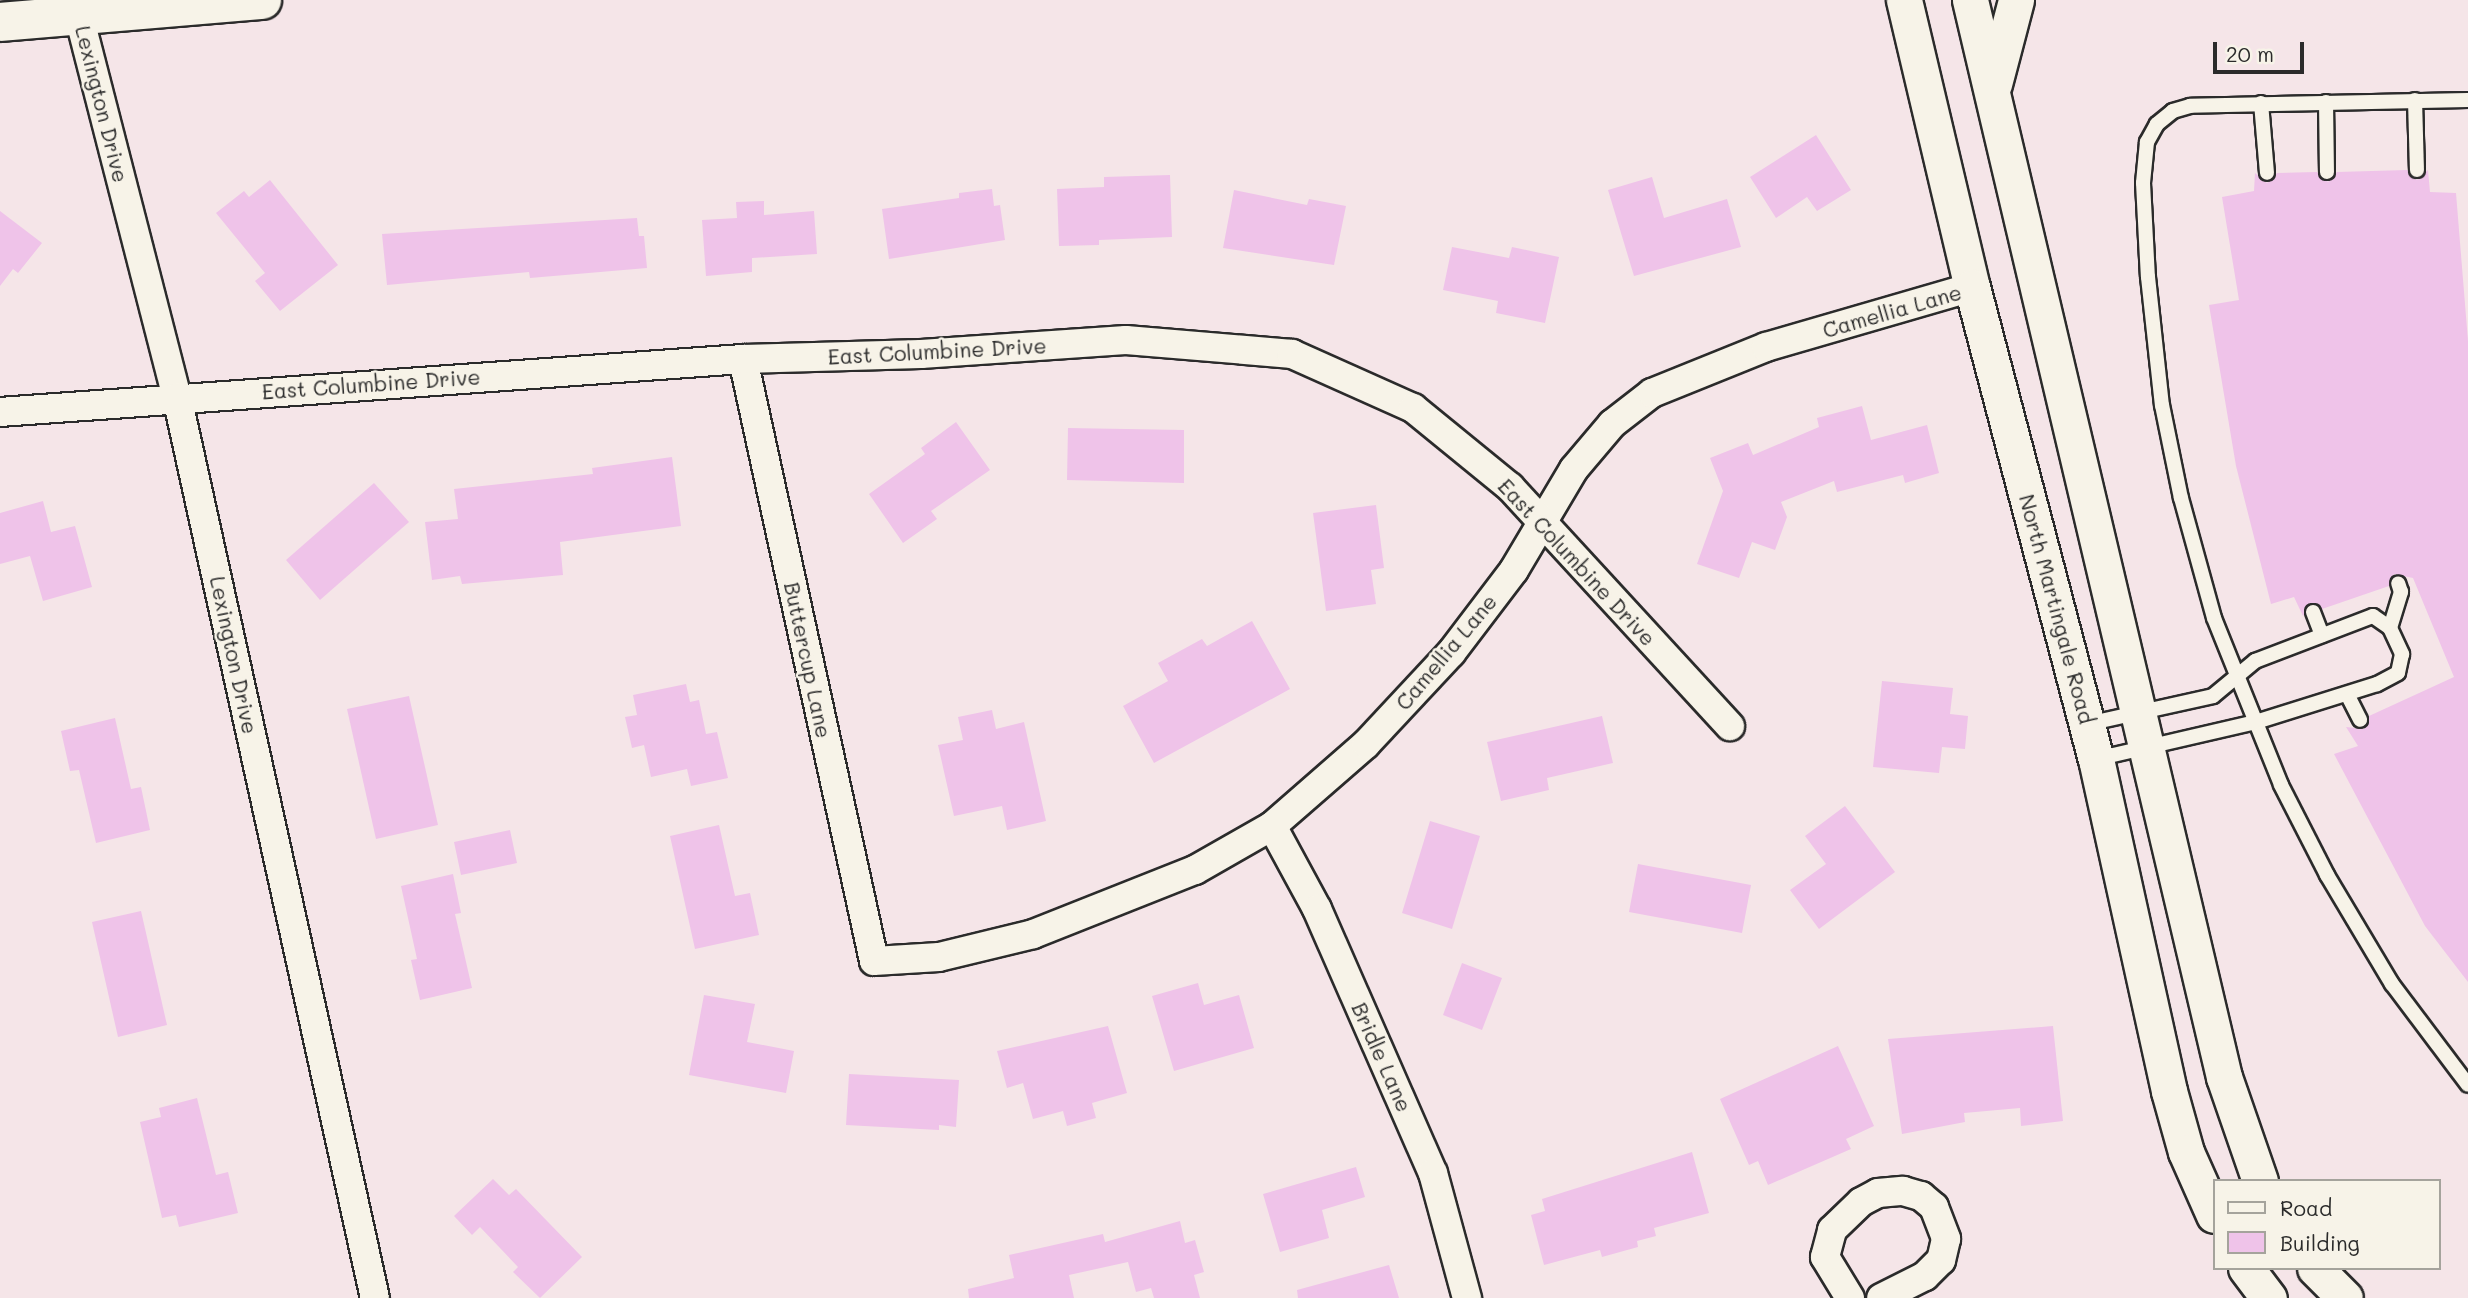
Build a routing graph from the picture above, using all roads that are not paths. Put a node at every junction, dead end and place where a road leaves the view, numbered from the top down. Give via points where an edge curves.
1 (262, 0) edge
2 (1903, 0) edge
3 (1970, 0) edge
4 (2017, 0) edge
5 (79, 16) junction
6 (0, 23) edge
7 (1992, 91) junction
8 (2415, 100) junction
9 (2468, 100) edge
10 (2326, 102) junction
11 (2261, 103) junction
12 (2417, 170) dead end
13 (2327, 172) dead end
14 (2267, 173) dead end
15 (1972, 287) junction
16 (743, 359) junction
17 (177, 397) junction
18 (0, 412) edge
19 (1542, 520) junction
20 (2398, 583) dead end
21 (2313, 612) dead end
22 (2390, 628) junction
23 (2322, 635) junction
24 (2237, 677) junction
25 (2347, 694) junction
26 (2139, 713) junction
27 (2360, 720) dead end
28 (2256, 722) junction
29 (2087, 724) junction
30 (1731, 726) dead end
31 (2147, 747) junction
32 (2096, 759) junction
33 (1272, 826) junction
34 (874, 961) joint
35 (2468, 1084) edge
36 (2259, 1179) edge
37 (2212, 1210) edge
38 (2248, 1270) edge
39 (2317, 1270) edge
40 (375, 1298) edge
41 (1467, 1298) edge
42 (1850, 1298) edge
43 (1881, 1298) edge
44 (2269, 1298) edge
45 (2345, 1298) edge

1 - 5 main road
2 - 15 street, North Martingale Road
3 - 7 street
4 - 7 street
5 - 6 main road
5 - 17 street, Lexington Drive
7 - 26 street
8 - 9 lane
8 - 10 lane
8 - 12 lane
10 - 11 lane
10 - 13 lane
11 - 14 lane
11 - 24 lane via 2173,111 2157,124 2147,142 2143,183 2162,405 2181,498 2214,618
15 - 19 street, Camellia Lane via 1766,347 1652,393 1612,424 1574,469
15 - 29 street, North Martingale Road
16 - 17 street, East Columbine Drive
16 - 19 street, East Columbine Drive via 921,354 1126,340 1293,354 1413,408 1510,487
16 - 34 street, Buttercup Lane
17 - 18 street, East Columbine Drive
17 - 40 street, Lexington Drive
19 - 30 street, East Columbine Drive
19 - 33 street, Camellia Lane via 1514,570 1451,653 1366,744
20 - 22 lane via 2401,592
21 - 23 lane
22 - 23 lane via 2373,616
22 - 25 lane via 2402,654 2398,673
23 - 24 lane via 2255,661
24 - 26 lane via 2213,696
24 - 28 lane
25 - 27 lane
25 - 28 lane
26 - 29 lane
26 - 31 street
28 - 31 lane
28 - 35 lane via 2281,785 2350,916 2392,984
29 - 32 street, North Martingale Road
31 - 32 lane
31 - 36 street via 2224,1077
32 - 37 street, North Martingale Road via 2169,1091 2186,1152
33 - 34 street, Camellia Lane via 1195,870 1033,934 939,957
33 - 41 street, Bridle Lane via 1317,909 1433,1173
38 - 44 street
39 - 45 street
42 - 43 street via 1825,1257 1832,1230 1878,1193 1903,1191 1921,1196 1942,1221 1947,1239 1941,1260 1925,1276

